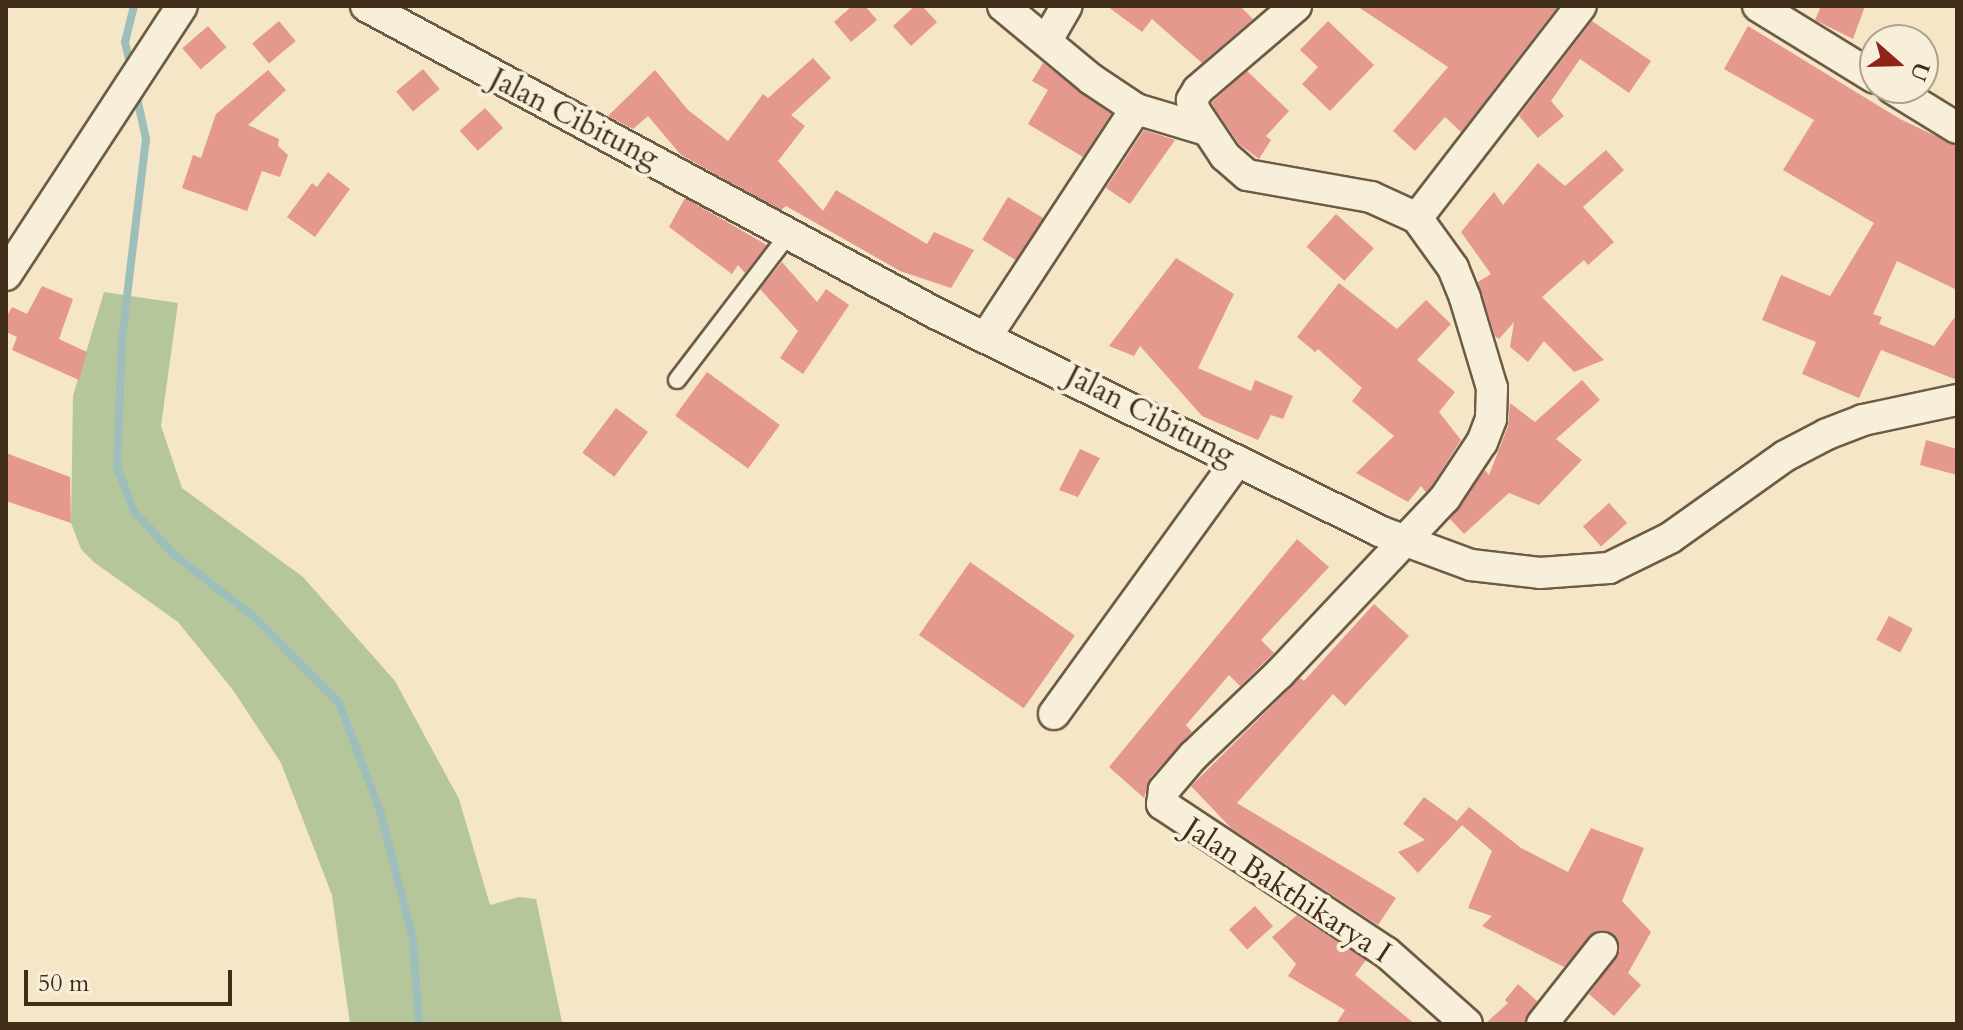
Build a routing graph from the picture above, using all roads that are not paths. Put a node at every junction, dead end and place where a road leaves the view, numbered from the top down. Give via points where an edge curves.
1 (182, 6) edge
2 (366, 6) edge
3 (1003, 6) edge
4 (1067, 6) edge
5 (1296, 6) edge
6 (1581, 6) edge
7 (1758, 6) edge
8 (1047, 40) junction
9 (1859, 68) edge
10 (1918, 104) edge
11 (1136, 109) junction
12 (1957, 128) edge
13 (1206, 130) junction
14 (1417, 218) junction
15 (788, 235) junction
16 (6, 275) edge
17 (986, 337) junction
18 (677, 380) dead end
19 (1957, 400) edge
20 (1237, 461) junction
21 (1403, 542) junction
22 (1054, 714) dead end
23 (1602, 948) dead end
24 (1467, 1024) edge
25 (1542, 1024) edge

1 - 16 street
2 - 15 street, Jalan Cibitung
3 - 8 street
4 - 8 street
5 - 13 street via 1196,93 1192,104
6 - 14 street
7 - 9 street
8 - 11 street
10 - 12 street
11 - 13 street
11 - 17 street
13 - 14 street via 1235,167 1262,181 1371,197
14 - 21 street via 1453,268 1494,405 1482,442 1445,498
15 - 17 street, Jalan Cibitung
15 - 18 lane
17 - 20 street, Jalan Cibitung
19 - 21 street, Jalan Cibitung via 1863,420 1827,434 1785,456 1670,538 1609,568 1540,573 1471,565
20 - 21 street, Jalan Cibitung
20 - 22 street
21 - 24 street, Jalan Bakthikarya I via 1291,662 1193,756 1162,800 1169,812 1386,952
23 - 25 street

